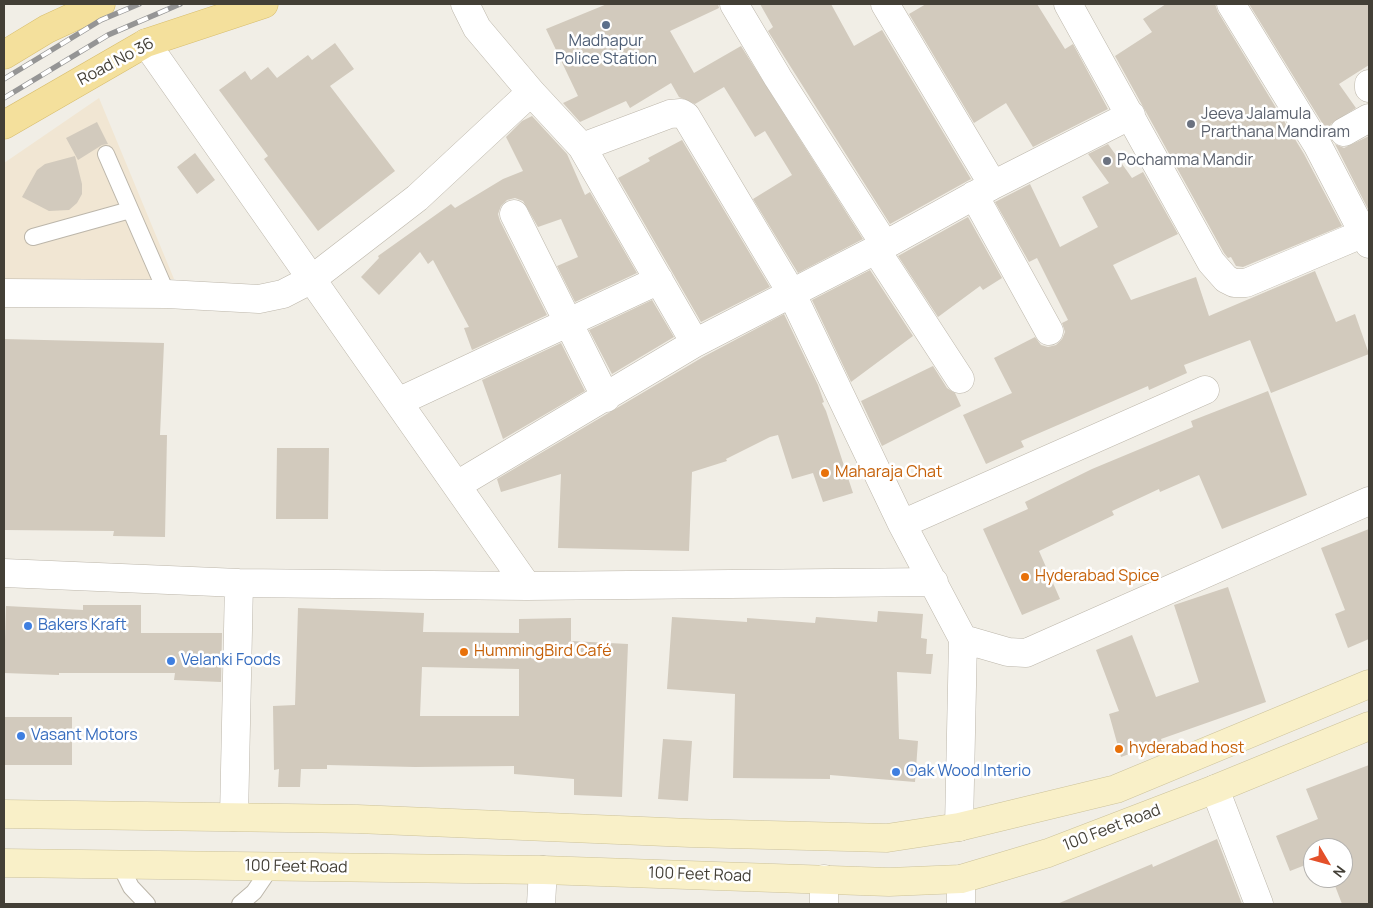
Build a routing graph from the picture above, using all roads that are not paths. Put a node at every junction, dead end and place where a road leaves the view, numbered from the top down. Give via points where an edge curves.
1 (101, 4) edge
2 (264, 4) edge
3 (465, 4) edge
4 (734, 4) edge
5 (885, 4) edge
6 (1068, 4) edge
7 (1231, 4) edge
8 (146, 43) junction
9 (4, 55) edge
10 (531, 92) junction
11 (1131, 115) junction
12 (1369, 118) edge
13 (5, 120) edge
14 (1344, 132) dead end
15 (582, 147) junction
16 (106, 154) dead end
17 (984, 190) junction
18 (130, 210) junction
19 (514, 214) dead end
20 (33, 236) dead end
21 (1368, 236) edge
22 (880, 248) junction
23 (312, 279) junction
24 (659, 280) junction
25 (791, 292) junction
26 (4, 293) edge
27 (167, 294) junction
28 (569, 323) junction
29 (1049, 331) dead end
30 (695, 343) junction
31 (960, 379) dead end
32 (1205, 390) dead end
33 (606, 398) junction
34 (398, 402) junction
35 (457, 486) junction
36 (1369, 501) edge
37 (902, 524) junction
38 (4, 573) edge
39 (934, 582) junction
40 (239, 583) junction
41 (527, 586) junction
42 (963, 639) junction
43 (1369, 684) edge
44 (1369, 726) edge
45 (1215, 789) junction
46 (4, 814) edge
47 (234, 817) junction
48 (959, 827) junction
49 (620, 830) junction
50 (4, 863) edge
51 (120, 864) junction
52 (271, 867) junction
53 (542, 870) junction
54 (619, 872) junction
55 (961, 891) edge
56 (824, 892) edge
57 (147, 904) edge
58 (240, 904) edge
59 (541, 904) edge
60 (1259, 904) edge

1 - 9 main road via 47,29
2 - 8 main road, Road No 36
3 - 10 street via 477,28
4 - 22 street
5 - 17 street
6 - 11 street
7 - 21 street via 1318,146
8 - 13 main road, Road No 36
8 - 23 street
10 - 15 street
10 - 23 street via 417,198
11 - 17 street
11 - 21 street via 1211,262 1226,279 1246,284
12 - 14 street
15 - 24 street
15 - 25 street via 670,114 686,116
16 - 18 lane
17 - 22 street
17 - 29 street
18 - 20 lane
18 - 27 lane
19 - 28 street
22 - 25 street
22 - 31 street
23 - 27 street via 283,294 259,299
23 - 34 street
24 - 28 street
24 - 30 street
25 - 30 street
25 - 37 street
26 - 27 street
28 - 33 street
28 - 34 street
30 - 33 street
32 - 37 street
33 - 35 street
34 - 35 street
35 - 41 street
36 - 42 street via 1026,653 1008,652
37 - 39 street
38 - 40 street
39 - 41 street
39 - 42 street
40 - 41 street
40 - 47 street
42 - 48 street
43 - 48 main road via 1116,789
44 - 45 main road, 100 Feet Road
45 - 55 main road, 100 Feet Road via 1048,853
45 - 60 street
46 - 47 main road
47 - 49 main road via 357,818
48 - 49 main road via 887,838
49 - 54 main road
50 - 51 main road, 100 Feet Road
51 - 52 main road, 100 Feet Road
51 - 57 lane via 131,887
52 - 53 main road, 100 Feet Road
52 - 58 lane via 254,892
53 - 54 main road, 100 Feet Road
53 - 59 street
54 - 56 main road, 100 Feet Road
55 - 56 main road, 100 Feet Road via 889,882

